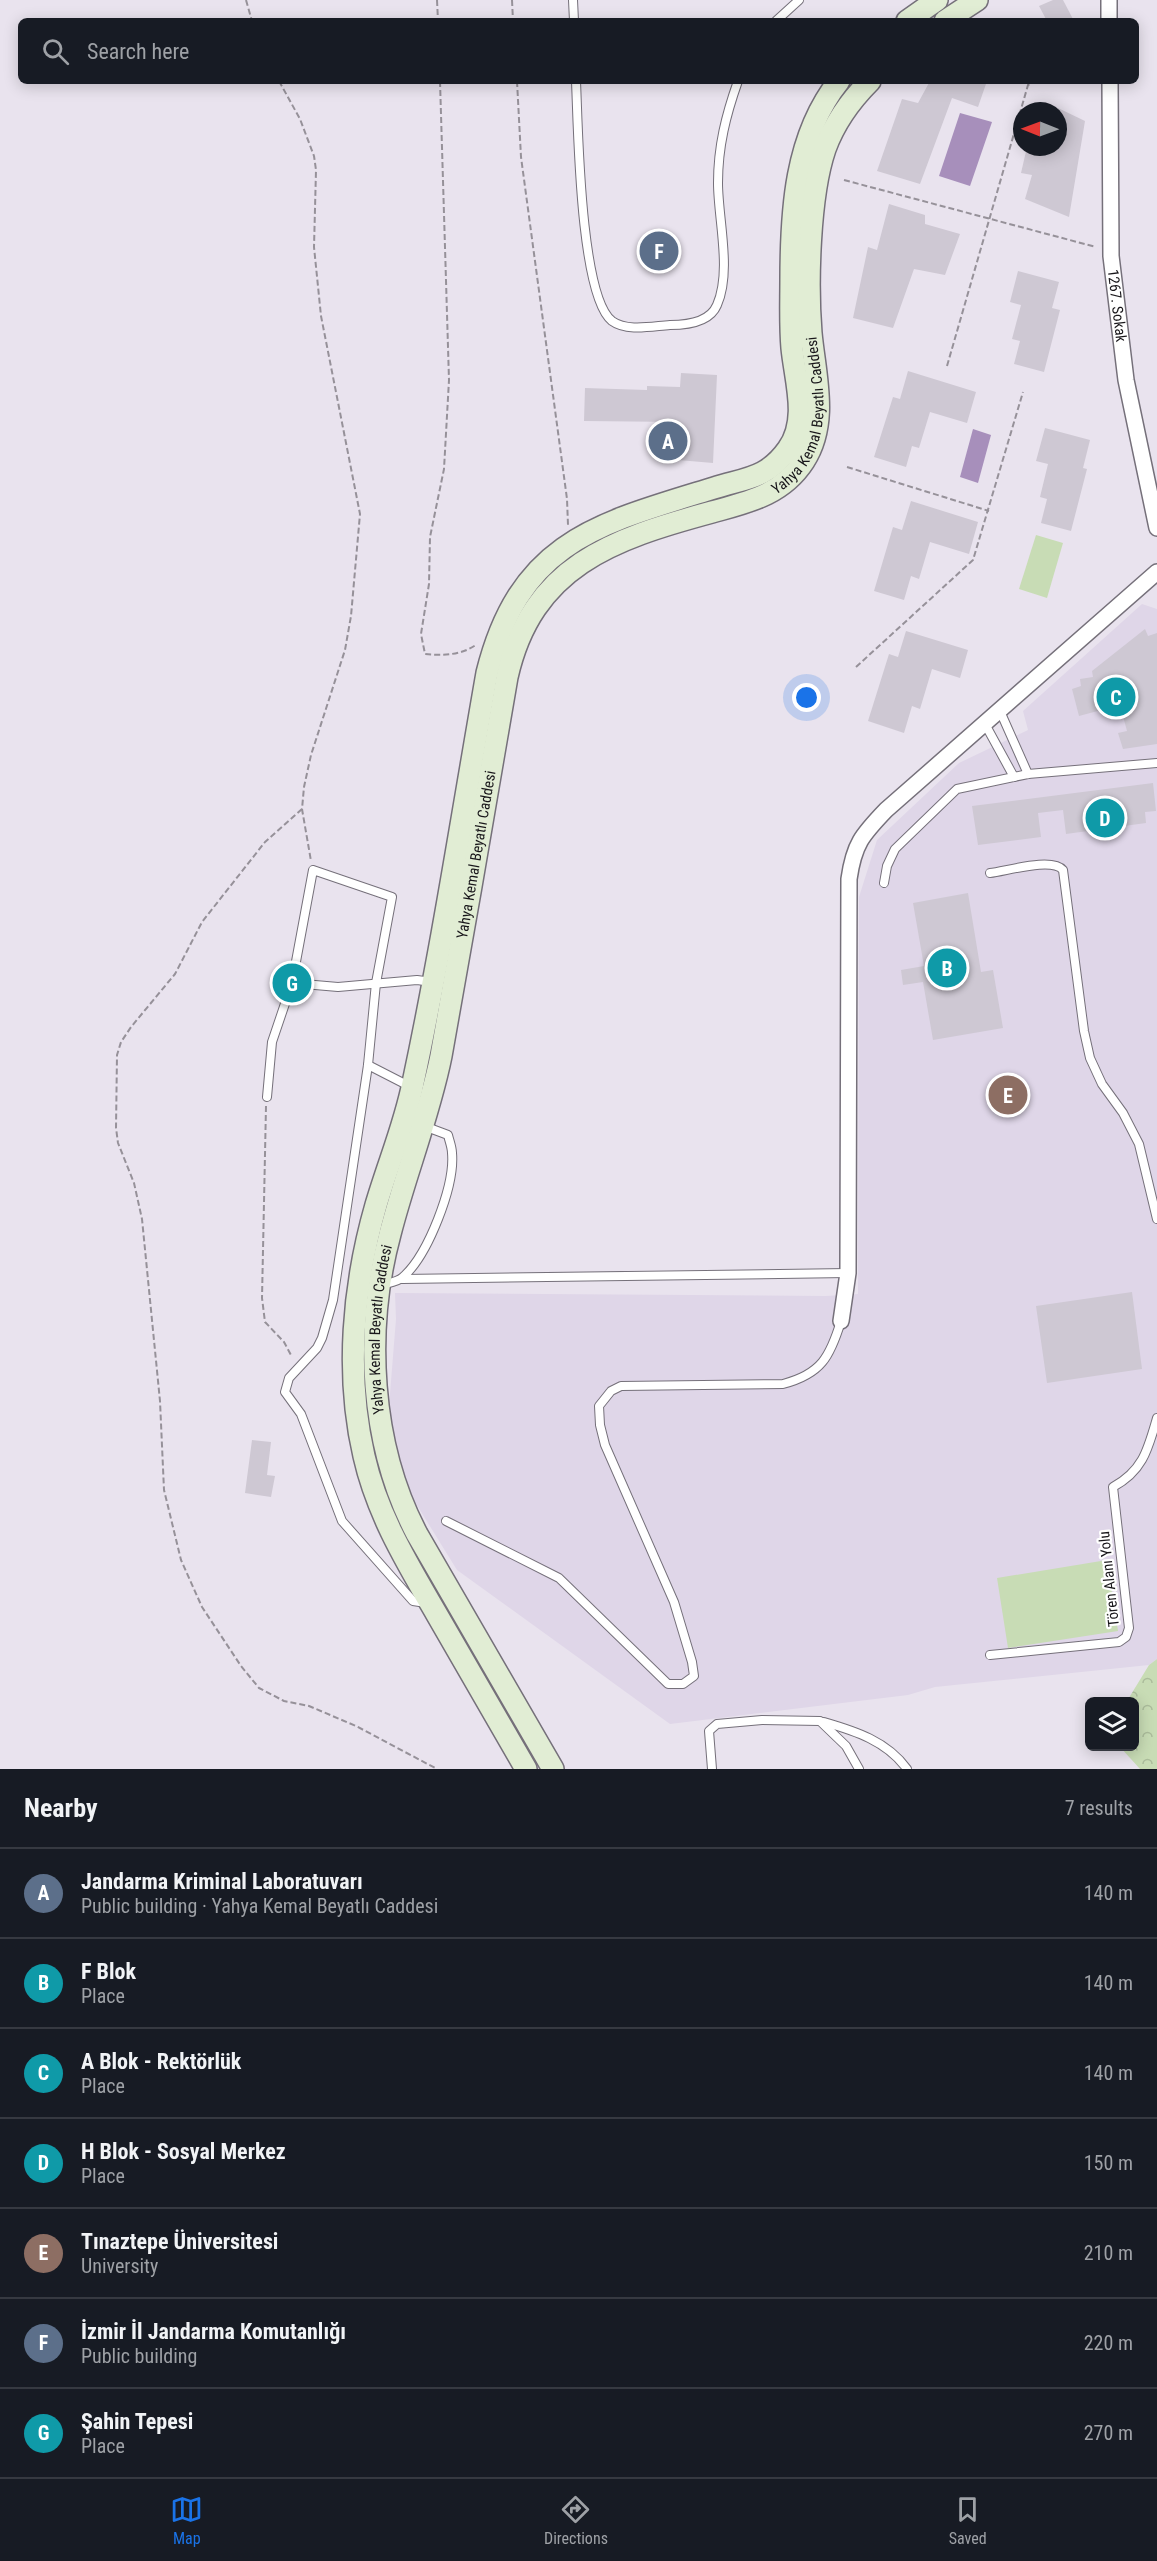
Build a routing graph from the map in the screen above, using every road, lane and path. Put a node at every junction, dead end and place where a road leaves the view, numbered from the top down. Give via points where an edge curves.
1 (246, 0) edge
2 (437, 0) edge
3 (512, 0) edge
4 (573, 0) edge
5 (799, 0) edge
6 (937, 0) edge
7 (977, 0) edge
8 (1109, 0) edge
9 (251, 18) edge
10 (438, 18) edge
11 (513, 18) edge
12 (574, 18) edge
13 (779, 18) edge
14 (911, 18) edge
15 (950, 18) edge
16 (1109, 18) edge
17 (281, 84) edge
18 (440, 84) edge
19 (517, 84) edge
20 (576, 84) edge
21 (737, 84) edge
22 (837, 84) edge
23 (868, 84) edge
24 (1030, 84) edge
25 (1110, 84) edge
26 (844, 180) dead end
27 (988, 219) junction
28 (1097, 247) dead end
29 (947, 366) dead end
30 (1023, 392) dead end
31 (847, 467) dead end
32 (989, 511) junction
33 (568, 526) junction
34 (1157, 528) edge
35 (562, 540) junction
36 (1157, 572) edge
37 (480, 641) dead end
38 (856, 668) dead end
39 (1000, 711) junction
40 (985, 724) junction
41 (1157, 763) edge
42 (1028, 774) junction
43 (1014, 777) junction
44 (302, 810) junction
45 (313, 870) junction
46 (990, 873) dead end
47 (884, 883) dead end
48 (450, 943) junction
49 (292, 983) junction
50 (376, 983) junction
51 (434, 983) junction
52 (368, 1065) junction
53 (412, 1088) junction
54 (267, 1097) joint
55 (412, 1122) junction
56 (1157, 1219) edge
57 (848, 1273) junction
58 (402, 1279) junction
59 (380, 1285) junction
60 (841, 1321) joint
61 (298, 1368) junction
62 (1157, 1418) edge
63 (446, 1521) dead end
64 (431, 1603) junction
65 (990, 1655) dead end
66 (820, 1721) junction
67 (437, 1769) edge
68 (526, 1769) edge
69 (553, 1769) edge
70 (712, 1769) edge
71 (859, 1769) edge
72 (907, 1769) edge

1 - 9 path
2 - 10 path
3 - 11 path
4 - 12 lane
5 - 13 lane
6 - 14 main road
7 - 15 main road
8 - 16 street
17 - 44 path via 314,156 314,247 321,316 360,514 345,650 311,755
18 - 37 path via 449,380 444,469 430,537 429,584 421,634 425,654 440,656 470,649
19 - 33 path via 521,157
20 - 21 lane via 590,264 602,307 612,321 627,327 689,325 717,307 723,262 718,156
22 - 35 main road, Yahya Kemal Beyatlı Caddesi via 808,138 794,202 790,325 799,416 789,448 754,478 644,510
23 - 48 main road, Yahya Kemal Beyatlı Caddesi via 833,132 817,183 810,285 819,411 809,452 797,472 767,495 617,544 563,575 537,604 519,639 507,677
24 - 27 path
25 - 34 street, 1267. Sokak via 1111,256 1126,380
26 - 27 path
27 - 28 path
27 - 29 path
30 - 32 path
31 - 32 path
32 - 38 path via 973,560
33 - 35 path
33 - 35 path
35 - 48 main road, Yahya Kemal Beyatlı Caddesi via 521,589 492,651
36 - 39 street
39 - 40 street
39 - 42 lane
40 - 43 lane
40 - 57 street via 886,810 861,836 852,861
41 - 42 lane
42 - 43 lane
43 - 47 lane via 957,789 895,849
44 - 45 path
44 - 67 path via 265,842 225,890 202,922 175,974 121,1042 116,1072 116,1128 142,1219 160,1401 164,1490 182,1560 202,1607 259,1688 356,1726
45 - 49 lane
45 - 50 lane via 392,897
46 - 56 lane via 1045,864 1055,864 1063,870 1090,1058 1139,1144
48 - 51 main road, Yahya Kemal Beyatlı Caddesi
48 - 55 main road, Yahya Kemal Beyatlı Caddesi via 441,1057
49 - 50 lane via 338,987
49 - 54 lane via 272,1042
50 - 51 lane
50 - 52 lane
51 - 53 main road, Yahya Kemal Beyatlı Caddesi
52 - 53 lane
52 - 61 lane via 333,1300 317,1348
53 - 55 main road, Yahya Kemal Beyatlı Caddesi
54 - 61 path via 262,1298 265,1322 284,1342
55 - 58 lane via 448,1135 452,1153 439,1216 420,1255
55 - 59 main road, Yahya Kemal Beyatlı Caddesi
55 - 64 main road, Yahya Kemal Beyatlı Caddesi via 376,1206 361,1271 354,1374 359,1431 371,1483 390,1531
57 - 58 lane
57 - 60 street
58 - 59 lane
59 - 69 main road, Yahya Kemal Beyatlı Caddesi via 377,1393 383,1441 399,1498
60 - 63 lane via 828,1355 804,1378 783,1384 621,1386 611,1391 599,1406 605,1445 674,1602 694,1676 683,1684 668,1684 559,1578
61 - 64 lane via 289,1378 285,1392 301,1414 342,1521 412,1601
62 - 65 lane, Tören Alanı Yolu via 1140,1466 1113,1487 1129,1629 1126,1638 1119,1642
64 - 68 main road, Yahya Kemal Beyatlı Caddesi
66 - 70 lane via 717,1724 709,1731
66 - 71 lane via 846,1746
66 - 72 lane via 873,1739

